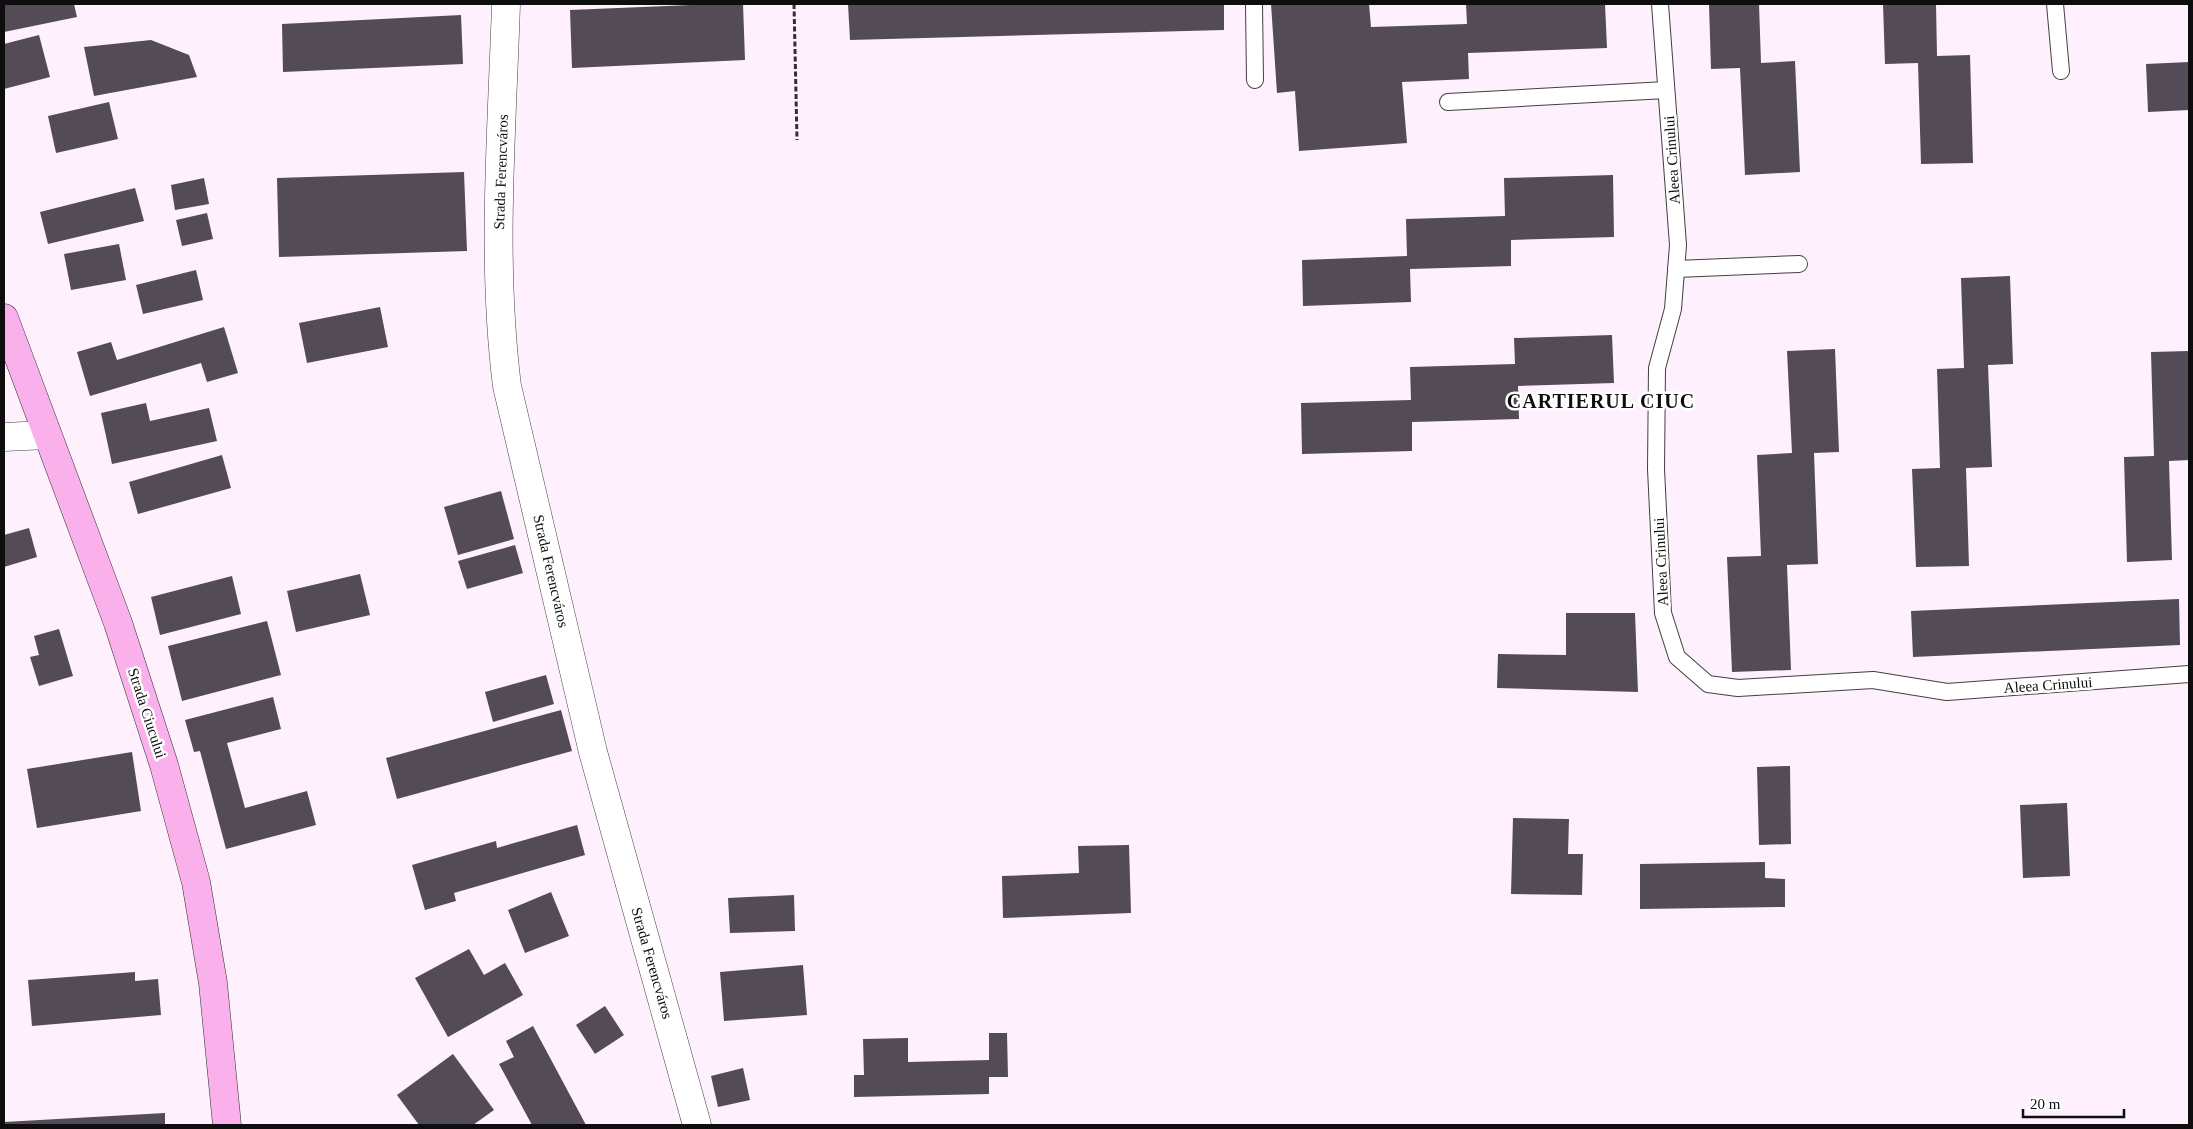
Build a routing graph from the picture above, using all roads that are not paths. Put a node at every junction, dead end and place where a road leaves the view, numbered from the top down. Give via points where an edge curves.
1 (506, 4) edge
2 (1254, 4) edge
3 (1660, 4) edge
4 (2055, 4) edge
5 (2061, 71) dead end
6 (1255, 80) dead end
7 (1666, 90) junction
8 (1448, 102) dead end
9 (1799, 264) dead end
10 (1676, 270) junction
11 (4, 318) edge
12 (46, 435) junction
13 (4, 437) edge
14 (2189, 674) edge
15 (227, 1125) edge
16 (698, 1125) edge

1 - 16 street, Strada Ferencváros via 498,278 507,386 593,752
2 - 6 lane
3 - 7 lane, Aleea Crinului
4 - 5 lane
7 - 8 lane
7 - 10 lane, Aleea Crinului via 1678,245
9 - 10 lane
10 - 14 lane, Aleea Crinului via 1673,310 1657,368 1656,469 1663,613 1677,657 1708,684 1738,688 1873,680 1947,692
11 - 12 main road, Strada Ciucului
12 - 13 street
12 - 15 main road, Strada Ciucului via 118,623 164,765 196,882 213,983

